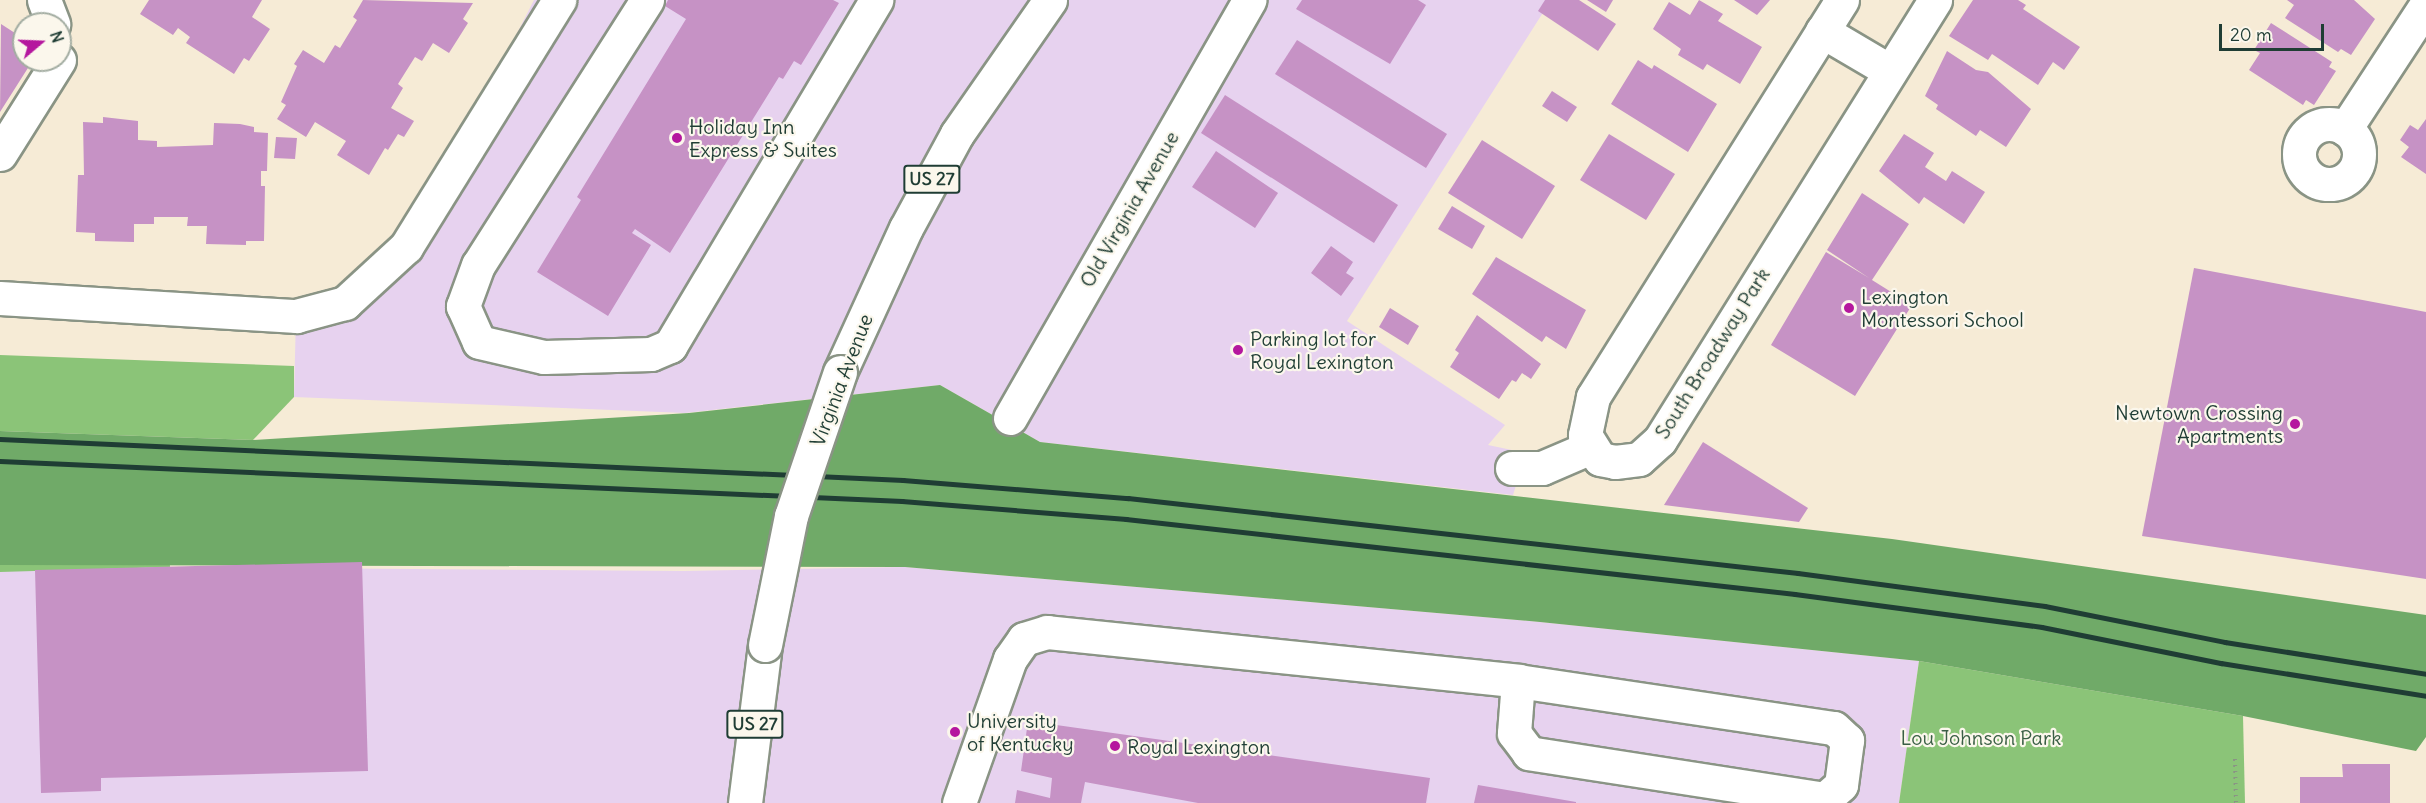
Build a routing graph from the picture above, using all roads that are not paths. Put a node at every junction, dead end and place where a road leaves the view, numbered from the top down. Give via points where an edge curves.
1 (559, 0) edge
2 (647, 0) edge
3 (876, 0) edge
4 (1050, 0) edge
5 (1249, 0) edge
6 (1842, 0) edge
7 (1935, 0) edge
8 (2426, 5) edge
9 (1822, 31) junction
10 (1890, 70) junction
11 (51, 72) edge
12 (2345, 129) dead end
13 (0, 154) edge
14 (0, 298) edge
15 (1010, 418) dead end
16 (1591, 447) junction
17 (1512, 468) dead end
18 (1518, 681) junction
19 (745, 803) edge
20 (959, 803) edge

1 - 14 street via 406,247 345,303 296,316
2 - 3 street via 478,266 462,306 479,342 544,357 651,354 670,346
4 - 19 street, Virginia Avenue / US 27, bridge via 957,134 906,228 840,372 791,516 765,645
5 - 15 street, Old Virginia Avenue
6 - 9 street
7 - 10 street, South Broadway Park
8 - 12 street
9 - 10 street
9 - 16 street via 1609,368 1585,420
10 - 16 street, South Broadway Park via 1660,440 1639,459 1615,462 1600,459
11 - 13 street
16 - 17 street via 1542,468
18 - 18 street via 1834,728 1847,740 1841,785 1825,799 1529,753 1514,733
18 - 20 street via 1047,632 1024,639 1010,659

